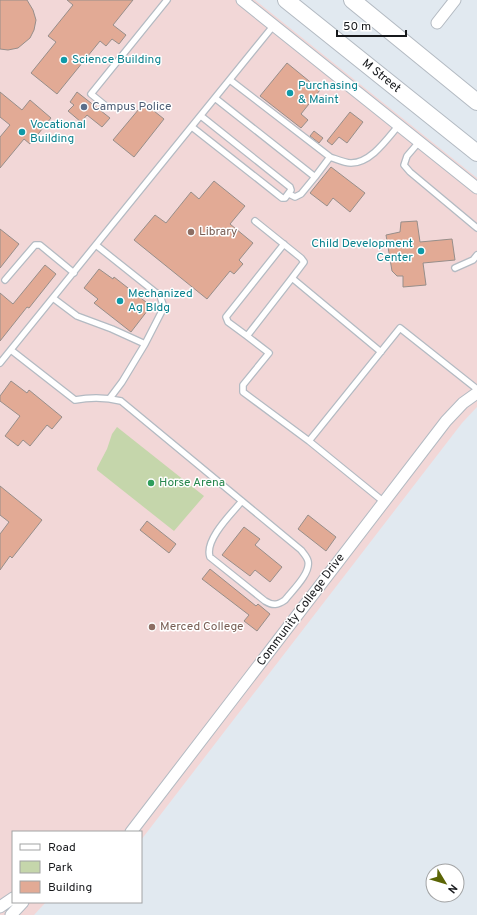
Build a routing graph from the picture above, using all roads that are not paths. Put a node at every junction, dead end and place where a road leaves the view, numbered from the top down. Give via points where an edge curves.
1 (167, 0) edge
2 (242, 0) edge
3 (352, 0) edge
4 (455, 0) edge
5 (293, 2) edge
6 (437, 23) dead end
7 (274, 25) junction
8 (230, 80) junction
9 (215, 98) junction
10 (477, 102) edge
11 (107, 107) dead end
12 (201, 116) junction
13 (398, 125) junction
14 (192, 127) junction
15 (419, 142) junction
16 (477, 153) edge
17 (330, 158) junction
18 (315, 177) junction
19 (477, 188) edge
20 (289, 194) junction
21 (255, 221) dead end
22 (477, 228) edge
23 (284, 244) junction
24 (96, 245) junction
25 (477, 255) edge
26 (455, 268) dead end
27 (74, 273) junction
28 (292, 278) junction
29 (5, 280) dead end
30 (53, 298) junction
31 (247, 336) junction
32 (145, 344) junction
33 (11, 350) junction
34 (381, 352) junction
35 (0, 364) edge
36 (477, 389) edge
37 (477, 393) edge
38 (110, 398) junction
39 (309, 441) junction
40 (242, 501) junction
41 (384, 502) junction
42 (131, 831) edge
43 (12, 899) edge
44 (22, 903) edge
45 (0, 907) edge
46 (11, 915) edge

1 - 11 lane via 91,94
2 - 7 street
3 - 10 street
4 - 6 street
5 - 16 street, M Street
7 - 8 lane
7 - 13 street
8 - 9 lane
8 - 17 lane
9 - 12 lane
9 - 18 lane
12 - 14 lane
12 - 20 lane via 290,187
13 - 15 street
13 - 17 lane via 377,151 361,161 351,163
14 - 20 lane via 282,198
14 - 24 lane
15 - 19 street
15 - 22 lane via 407,156 404,165
17 - 18 lane
18 - 20 lane via 301,194 295,197
21 - 23 lane
23 - 28 lane via 304,262
23 - 31 lane via 226,316 228,322
24 - 27 lane
24 - 32 lane via 160,296 164,307
25 - 26 lane via 473,260
27 - 29 lane via 40,245 35,245
27 - 30 lane
28 - 31 lane
28 - 34 lane
30 - 32 lane via 77,316
30 - 33 lane
31 - 39 lane via 268,353 243,385 244,392
32 - 38 lane
33 - 35 lane
33 - 38 lane via 75,400 90,397
34 - 36 lane via 400,328
34 - 39 lane
37 - 41 street, Community College Drive via 446,421
38 - 40 lane via 121,401
39 - 41 lane
40 - 40 lane via 214,536 209,549 210,557 265,601 272,605 281,603 305,575 308,566 306,556
41 - 42 street, Community College Drive
43 - 45 street
44 - 46 street

